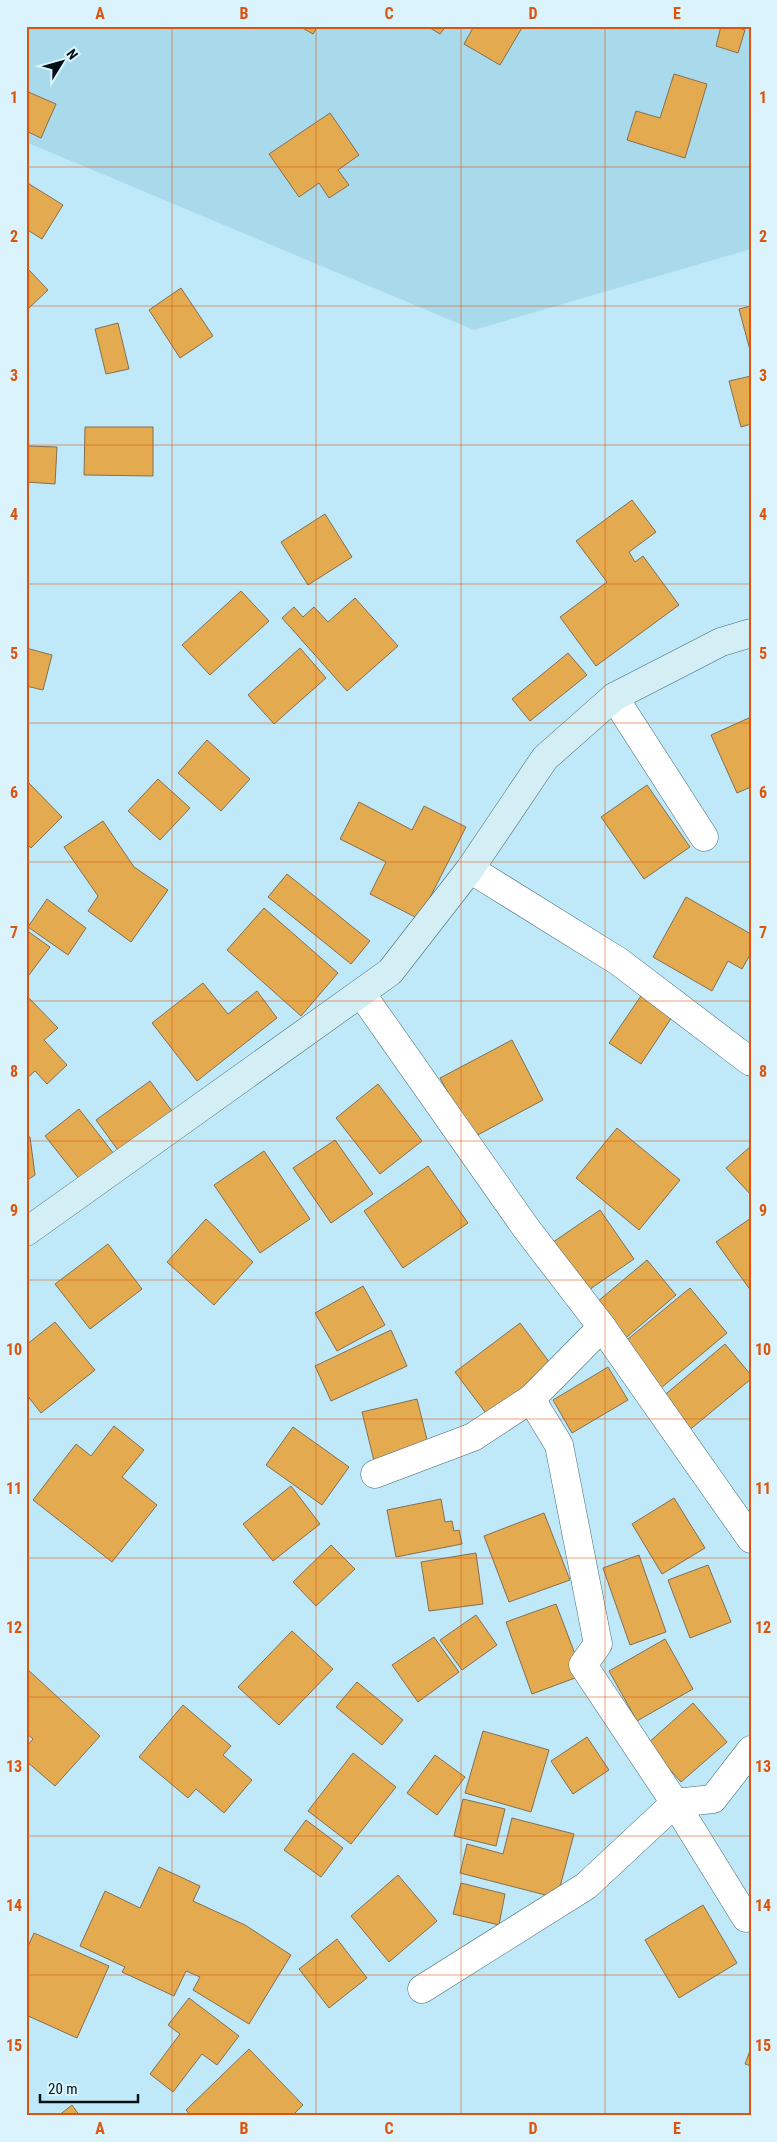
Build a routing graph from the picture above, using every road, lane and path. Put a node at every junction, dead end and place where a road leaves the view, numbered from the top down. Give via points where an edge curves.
1 (751, 633) edge
2 (614, 697) junction
3 (704, 837) dead end
4 (470, 869) junction
5 (361, 993) junction
6 (751, 1062) edge
7 (26, 1232) edge
8 (602, 1327) junction
9 (531, 1399) junction
10 (375, 1474) dead end
11 (751, 1539) edge
12 (751, 1750) edge
13 (675, 1803) junction
14 (746, 1918) dead end
15 (422, 1989) dead end

1 - 2 street via 722,642
2 - 3 street
2 - 4 street via 545,758
4 - 5 street via 390,972
4 - 6 street via 618,961
5 - 7 street
5 - 8 street via 526,1228
8 - 9 street
8 - 11 street
9 - 10 street via 473,1437
9 - 13 street via 559,1445 598,1644 583,1665
12 - 13 street via 713,1799
13 - 14 street
13 - 15 street via 586,1886

